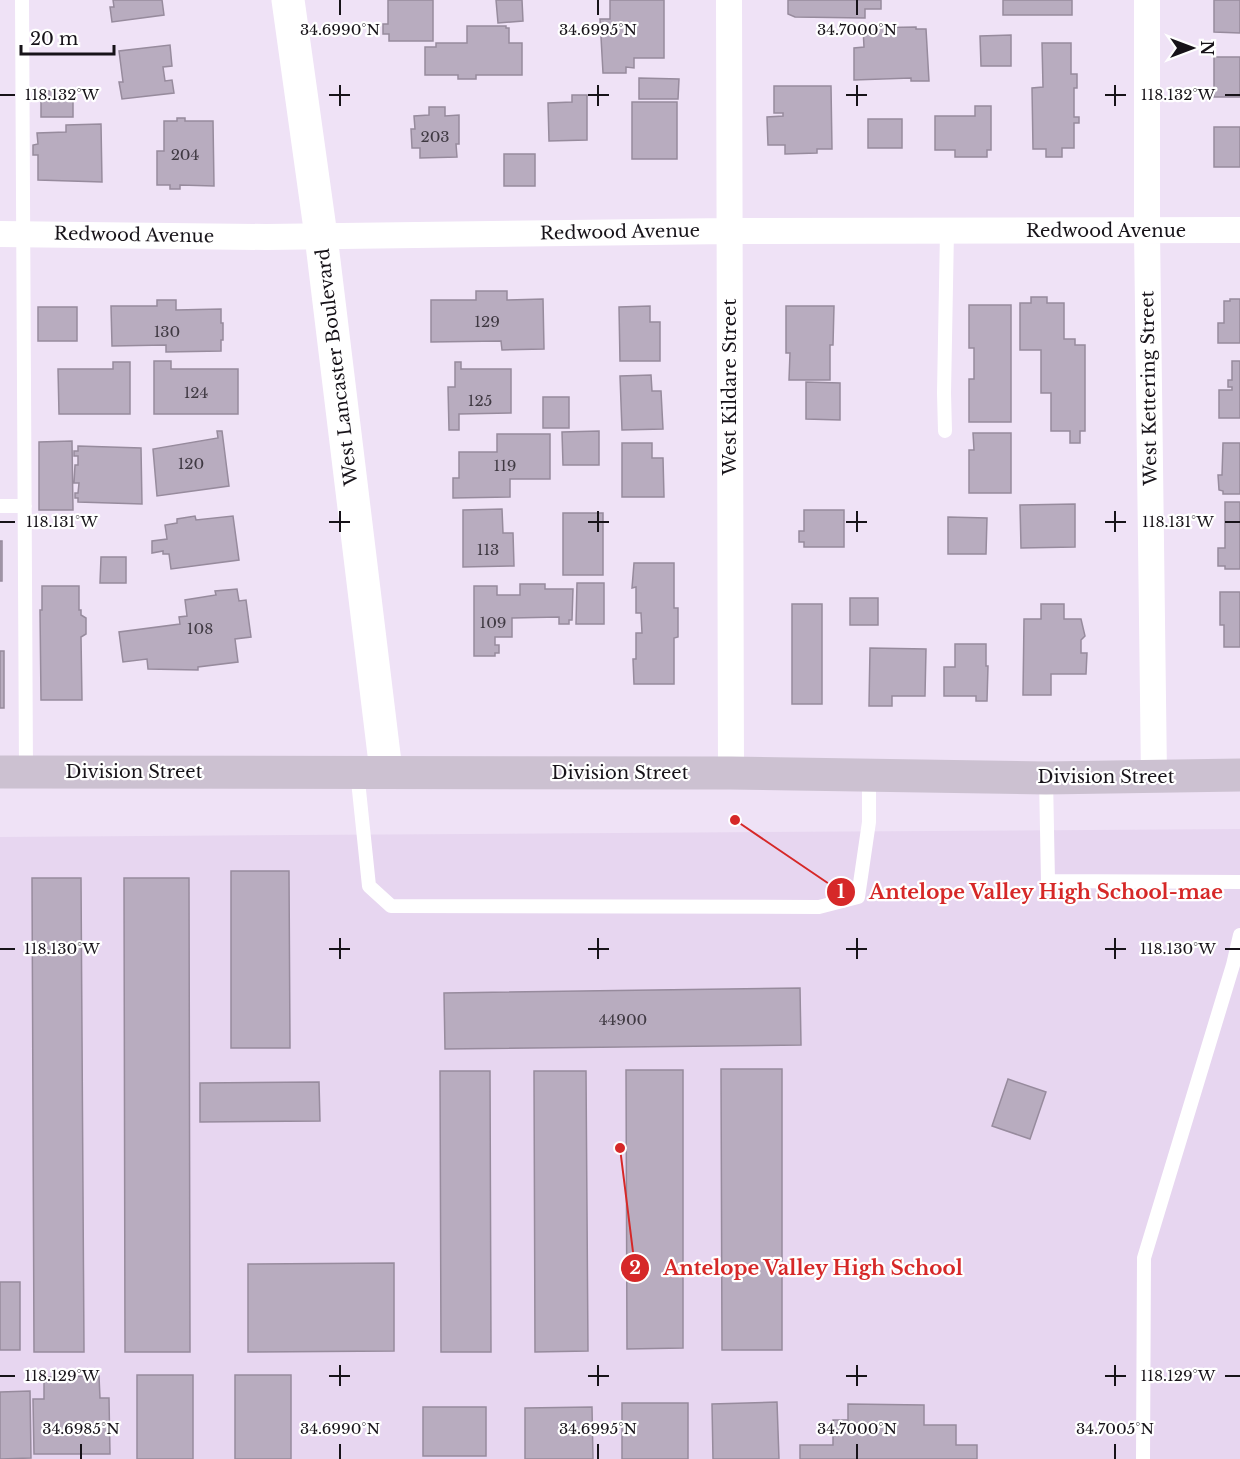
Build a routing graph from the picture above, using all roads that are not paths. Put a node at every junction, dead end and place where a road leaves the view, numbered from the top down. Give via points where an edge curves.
1 (22, 0) edge
2 (288, 0) edge
3 (729, 0) edge
4 (1147, 0) edge
5 (729, 231) junction
6 (947, 231) junction
7 (1147, 231) junction
8 (1240, 231) edge
9 (12, 234) edge
10 (321, 236) junction
11 (945, 431) dead end
12 (0, 506) edge
13 (25, 506) junction
14 (372, 771) junction
15 (13, 772) edge
16 (731, 773) junction
17 (869, 774) junction
18 (1240, 775) edge
19 (1154, 776) junction
20 (1046, 778) junction
21 (1240, 882) edge
22 (1240, 935) edge
23 (1143, 1459) edge

1 - 9 lane
2 - 10 street, West Lancaster Boulevard
3 - 5 street, West Kildare Street
4 - 7 street, West Kettering Street
5 - 6 street, Redwood Avenue
5 - 10 street, Redwood Avenue
5 - 16 street, West Kildare Street
6 - 7 street, Redwood Avenue
6 - 11 lane
7 - 8 street, Redwood Avenue
7 - 19 street, West Kettering Street
9 - 10 street, Redwood Avenue
9 - 13 lane
10 - 14 street, West Lancaster Boulevard
12 - 13 lane
13 - 15 lane
14 - 15 main road, Division Street
14 - 16 main road, Division Street
14 - 17 lane via 369,886 391,906 819,907 858,897 869,822
16 - 17 main road, Division Street
17 - 20 main road, Division Street
18 - 19 main road, Division Street
19 - 20 main road, Division Street
20 - 21 lane via 1048,881
22 - 23 lane via 1144,1258

